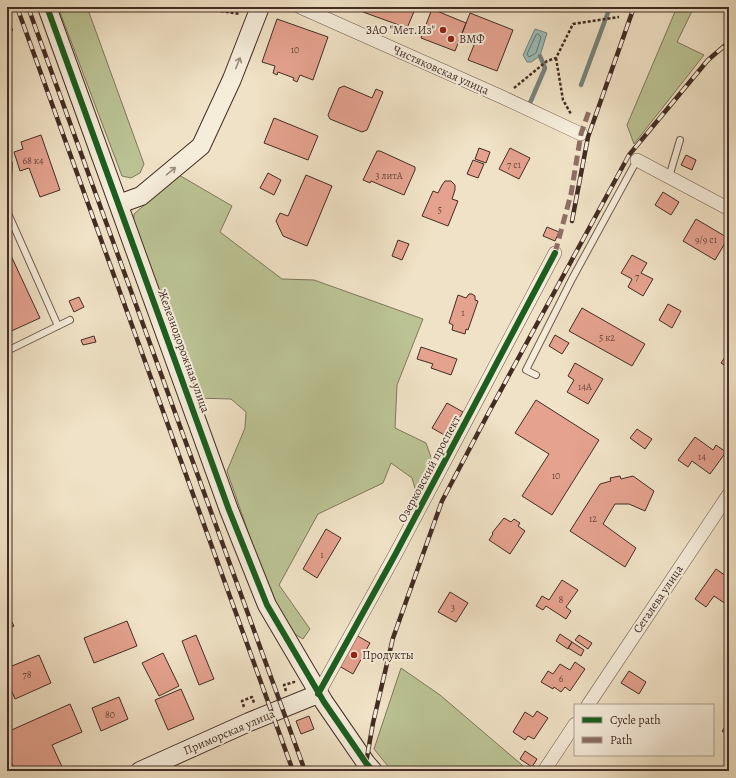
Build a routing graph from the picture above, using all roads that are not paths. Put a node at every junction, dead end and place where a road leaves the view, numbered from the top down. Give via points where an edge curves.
1 (47, 7) edge
2 (300, 7) edge
3 (259, 12) edge
4 (581, 134) road end
5 (680, 140) dead end
6 (637, 160) joint
7 (10, 164) dead end
8 (669, 177) junction
9 (141, 196) junction
10 (7, 198) edge
11 (119, 204) junction
12 (729, 209) edge
13 (7, 211) edge
14 (127, 226) junction
15 (555, 253) dead end
16 (70, 320) dead end
17 (58, 326) junction
18 (7, 351) edge
19 (536, 375) dead end
20 (729, 494) edge
21 (318, 694) junction
22 (589, 704) edge
23 (574, 726) edge
24 (140, 771) edge
25 (373, 771) edge
26 (544, 771) edge

1 - 11 street, Железнодорожная улица
2 - 4 street, Чистяковская улица
9 -> 3 street via 201,146 232,80
5 - 8 lane
6 - 8 street
6 - 19 lane via 526,370
7 - 10 lane
8 - 12 street
9 - 11 street
9 - 14 street via 132,206
11 - 14 street, Железнодорожная улица
13 - 17 lane
14 - 21 street, Железнодорожная улица via 267,605
15 - 21 street, Озерковский проспект via 396,555
16 - 17 lane
17 - 18 lane
20 - 22 street, Сегалева улица
21 - 24 street, Приморская улица
21 - 25 street, Железнодорожная улица
23 - 26 street

